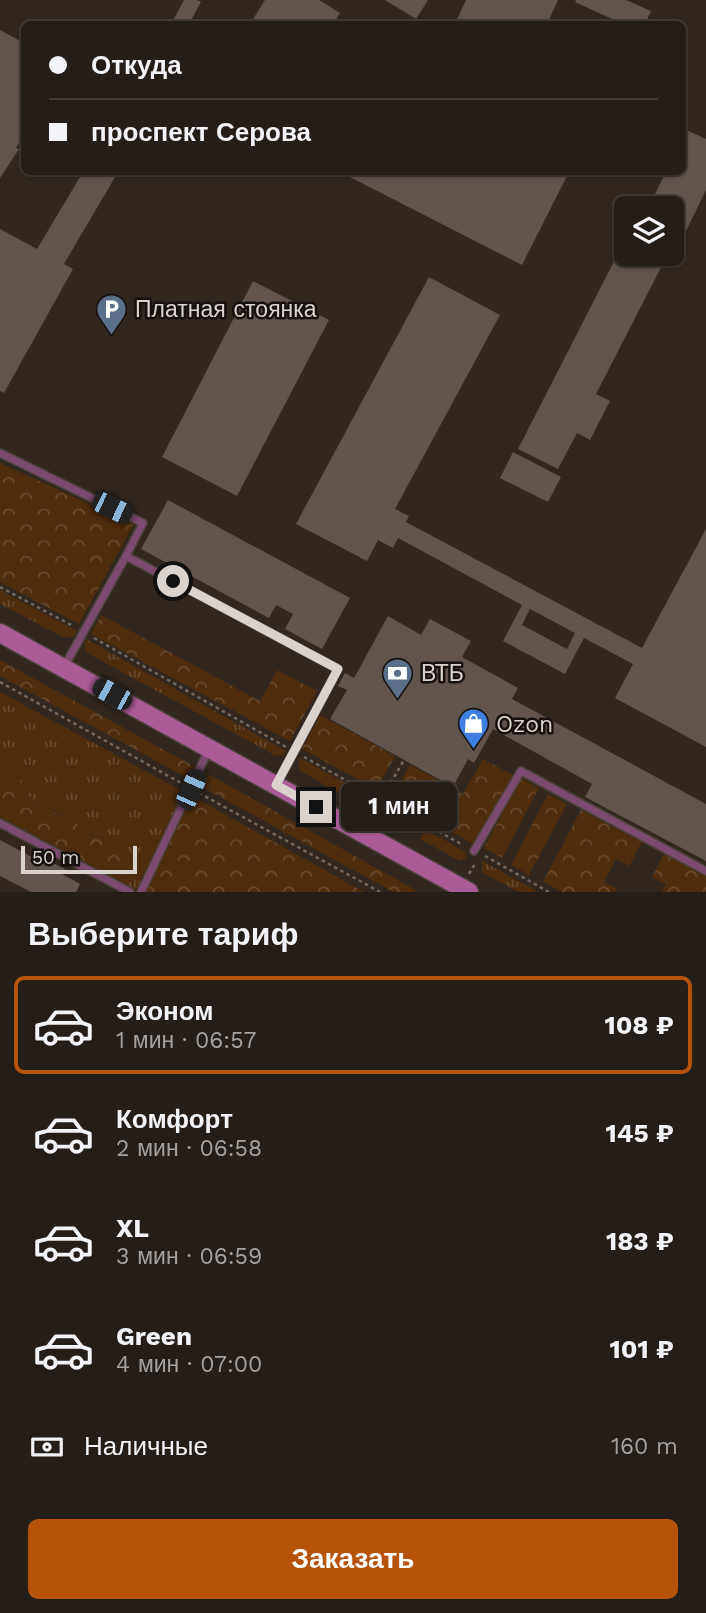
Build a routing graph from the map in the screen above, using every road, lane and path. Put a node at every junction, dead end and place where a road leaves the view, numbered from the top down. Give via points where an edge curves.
1 (0, 453) edge
2 (126, 556) junction
3 (0, 587) edge
4 (83, 632) junction
5 (0, 633) edge
6 (64, 668) junction
7 (209, 748) junction
8 (294, 752) junction
9 (404, 760) dead end
10 (276, 785) junction
11 (380, 801) junction
12 (0, 823) edge
13 (474, 851) junction
14 (706, 871) edge
15 (130, 892) edge
16 (141, 892) edge
17 (469, 892) edge
18 (549, 892) edge

1 - 2 lane via 143,523
2 - 4 lane
2 - 8 lane via 338,669
3 - 4 path
4 - 6 lane
4 - 8 path
5 - 6 main road
6 - 7 main road
7 - 10 main road
7 - 16 lane
8 - 10 lane
8 - 11 path
9 - 11 path
10 - 17 main road
11 - 13 path
12 - 15 lane
13 - 14 lane via 520,771
13 - 18 path

